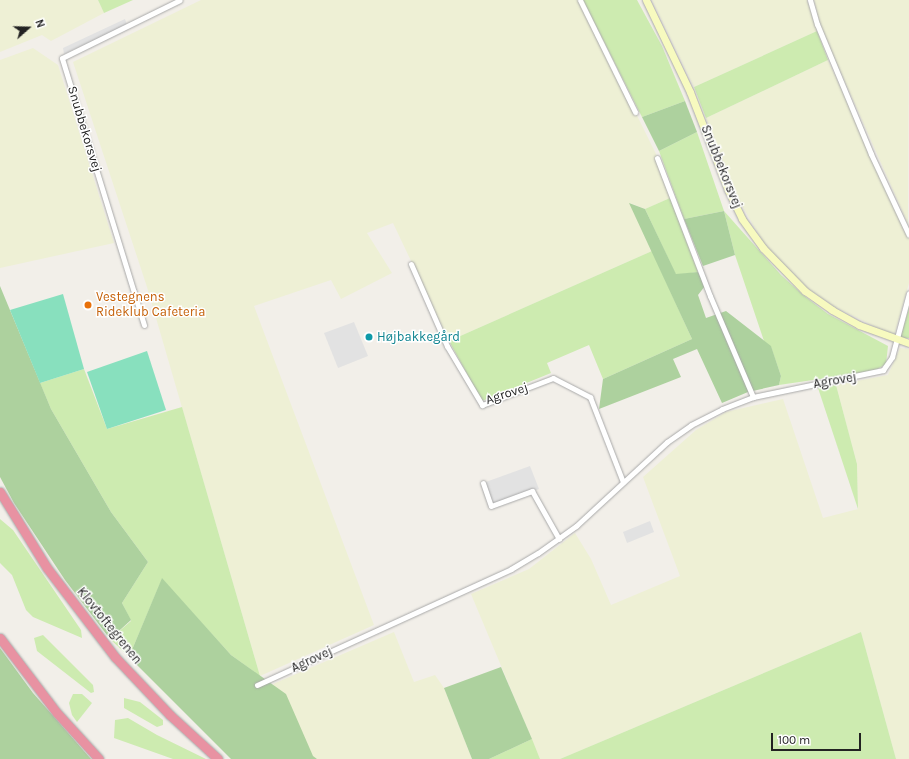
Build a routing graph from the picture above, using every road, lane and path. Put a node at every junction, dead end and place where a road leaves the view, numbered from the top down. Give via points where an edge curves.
1 (180, 0) edge
2 (580, 0) edge
3 (646, 0) edge
4 (810, 0) edge
5 (635, 112) dead end
6 (657, 158) dead end
7 (909, 235) edge
8 (411, 264) dead end
9 (909, 293) edge
10 (144, 325) dead end
11 (896, 340) junction
12 (909, 343) edge
13 (754, 397) junction
14 (623, 482) junction
15 (483, 484) dead end
16 (0, 492) edge
17 (559, 539) junction
18 (0, 638) edge
19 (257, 685) dead end
20 (99, 759) edge
21 (218, 759) edge

1 - 10 street, Snubbekorsvej via 62,58
2 - 5 street
3 - 11 street, Snubbekorsvej via 687,84 728,190 742,219 762,248 805,291 832,310
4 - 7 street via 817,24 871,154
6 - 13 street via 710,296
8 - 14 street, Agrovej via 447,346 482,405 553,378 590,397
9 - 11 street
11 - 12 street, Snubbekorsvej
11 - 13 street, Agrovej via 889,365 874,374
13 - 14 street, Agrovej via 691,425 667,442
14 - 17 street, Agrovej
15 - 17 street via 491,506 532,491
16 - 21 highway, Klovtoftegrenen via 47,568 115,657 170,715
17 - 19 street, Agrovej via 512,569
18 - 20 highway via 52,707

